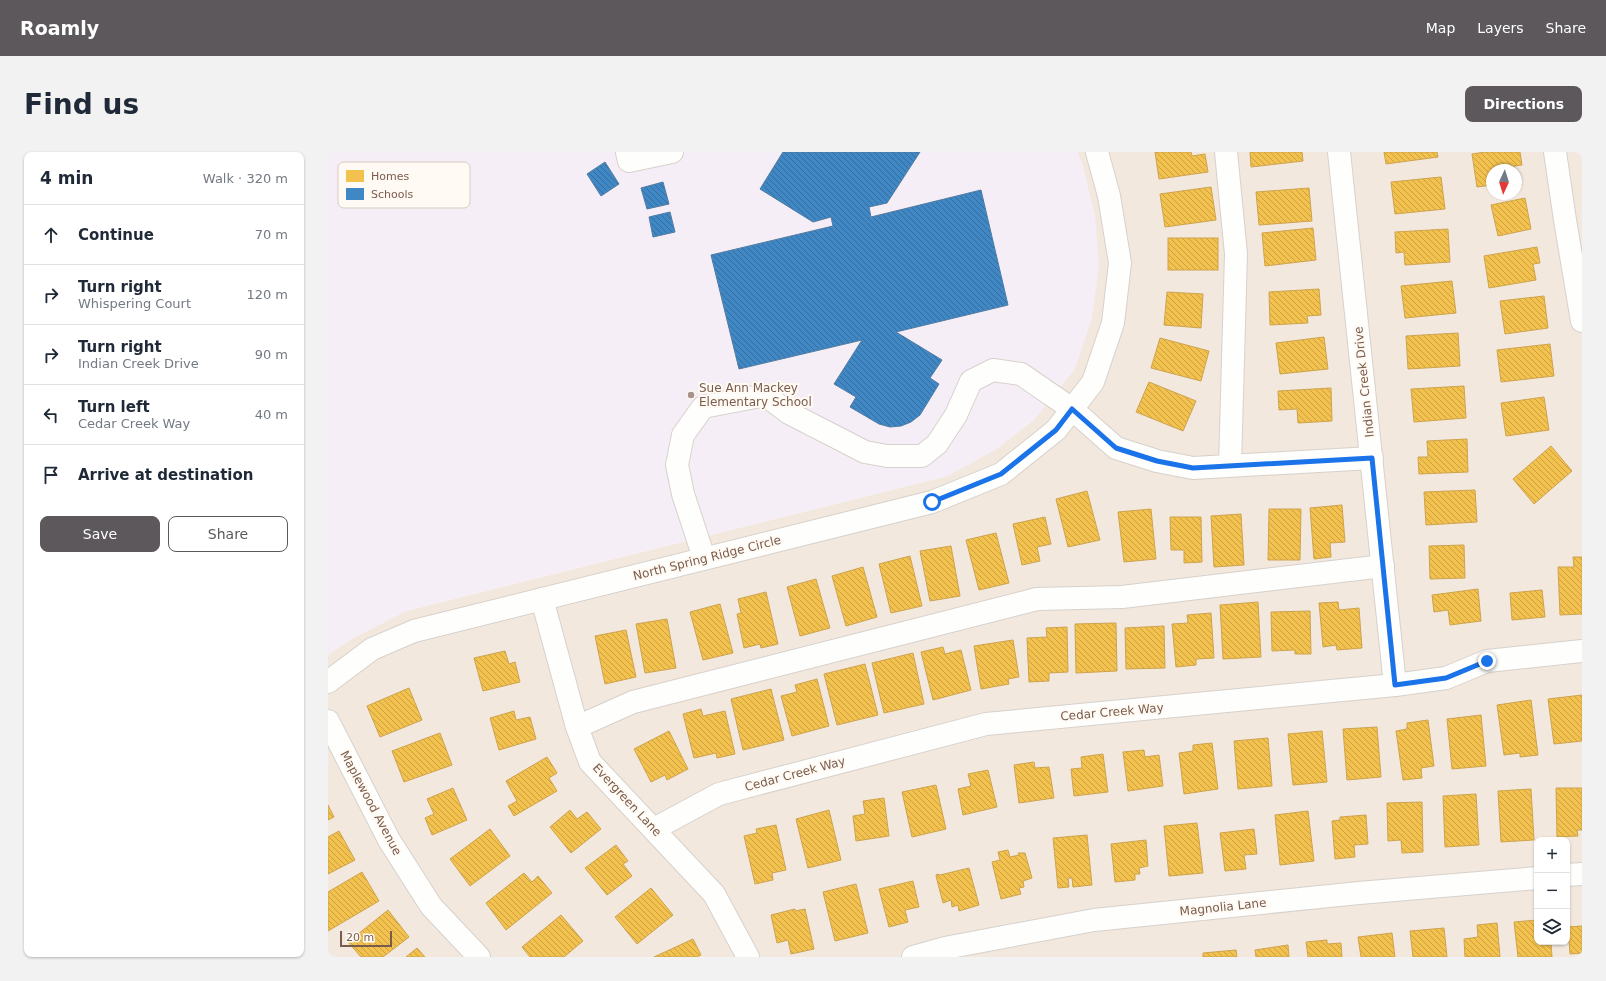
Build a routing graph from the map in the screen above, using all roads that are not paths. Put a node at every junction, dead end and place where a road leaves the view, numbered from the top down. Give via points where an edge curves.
1 (627, 152) edge
2 (672, 152) edge
3 (1096, 152) edge
4 (1226, 152) edge
5 (1339, 152) edge
6 (1555, 152) edge
7 (1582, 320) edge
8 (1072, 409) junction
9 (1372, 458) junction
10 (1230, 465) junction
11 (704, 558) junction
12 (1383, 566) junction
13 (542, 599) junction
14 (1582, 651) edge
15 (328, 682) edge
16 (1395, 685) junction
17 (328, 721) edge
18 (577, 727) junction
19 (654, 829) junction
20 (1582, 874) edge
21 (1570, 876) edge
22 (1534, 878) edge
23 (479, 957) edge
24 (748, 957) edge
25 (913, 957) edge

1 - 2 street via 629,161
3 - 8 street, North Spring Ridge Circle via 1109,196 1120,263 1114,323 1093,382
4 - 10 street via 1236,254
5 - 9 street, Indian Creek Drive
6 - 7 street
8 - 10 street via 1116,448 1157,461 1193,468
8 - 11 street, North Spring Ridge Circle via 1056,430 1001,474 932,502
8 - 11 street via 1021,374 993,370 971,381 956,416 937,444 922,456 887,456 865,452 789,413 765,395 703,407 683,435 677,465 683,494
9 - 10 street
9 - 12 street, Indian Creek Drive
11 - 13 street, North Spring Ridge Circle
12 - 16 street, Indian Creek Drive
12 - 18 street via 1122,597 1037,599 633,702
13 - 15 street, North Spring Ridge Circle via 414,630 372,649
13 - 18 street, Evergreen Lane
14 - 16 street, Cedar Creek Way via 1487,661 1446,678
16 - 19 street, Cedar Creek Way via 986,724 719,794
17 - 23 street, Maplewood Avenue via 389,840 432,906
18 - 19 street, Evergreen Lane via 590,762
19 - 24 street, Evergreen Lane via 714,894
20 - 21 street
22 - 25 street, Magnolia Lane via 1094,920 945,948

